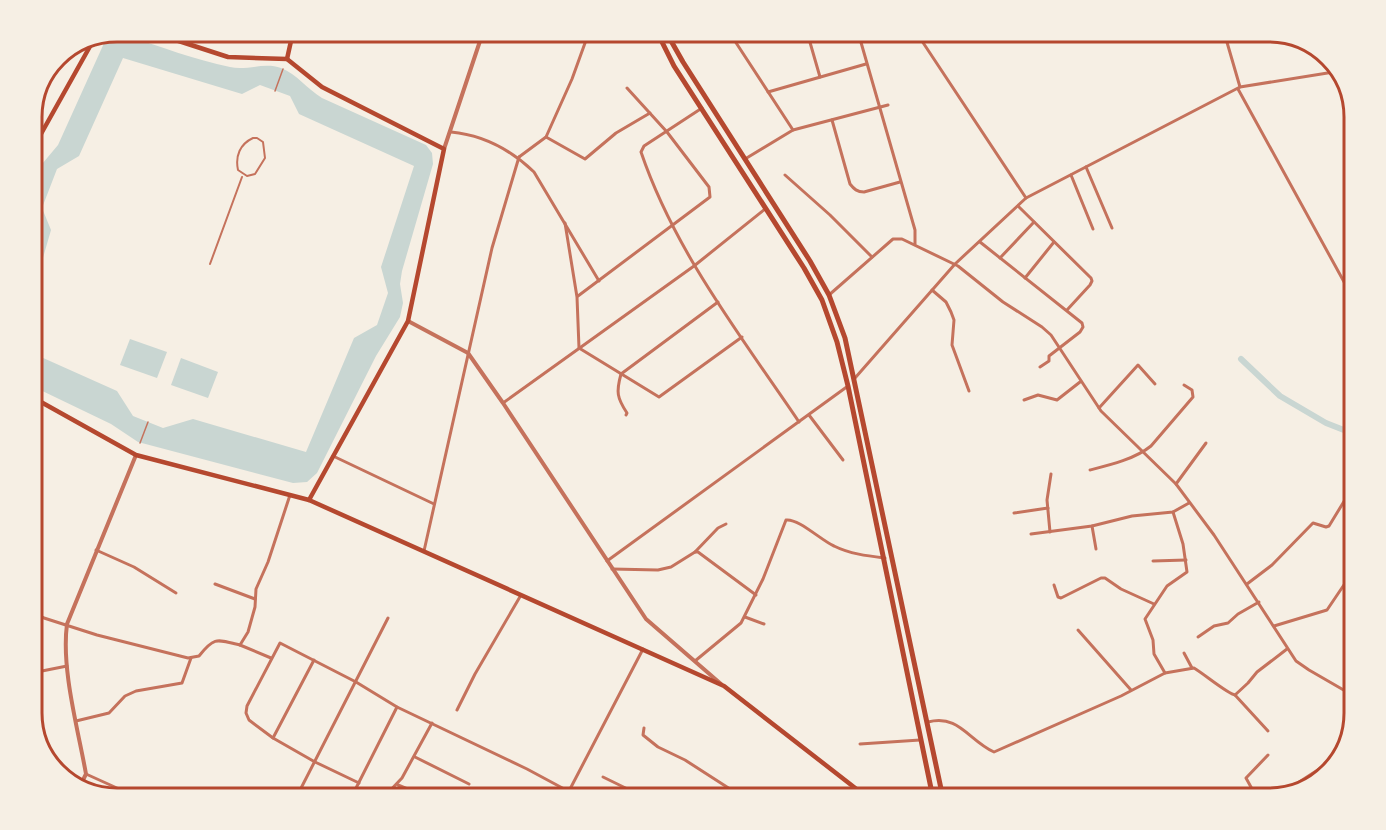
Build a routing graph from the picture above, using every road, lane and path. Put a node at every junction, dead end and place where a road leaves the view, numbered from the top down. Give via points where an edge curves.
1 (182, 42) edge
2 (291, 42) edge
3 (480, 42) edge
4 (585, 42) edge
5 (662, 42) edge
6 (672, 42) edge
7 (736, 42) edge
8 (810, 42) edge
9 (860, 42) edge
10 (923, 42) edge
11 (1227, 42) edge
12 (89, 48) edge
13 (287, 59) junction
14 (866, 64) junction
15 (284, 69) dead end
16 (1330, 73) edge
17 (819, 77) junction
18 (627, 88) dead end
19 (1239, 88) junction
20 (275, 91) dead end
21 (768, 92) junction
22 (888, 105) dead end
23 (702, 108) junction
24 (879, 108) junction
25 (650, 113) junction
26 (832, 120) junction
27 (666, 130) junction
28 (793, 130) junction
29 (42, 132) edge
30 (451, 132) junction
31 (546, 136) junction
32 (444, 149) junction
33 (519, 157) junction
34 (745, 159) junction
35 (1086, 168) junction
36 (243, 175) junction
37 (785, 175) dead end
38 (1071, 175) junction
39 (901, 182) junction
40 (1026, 198) junction
41 (1018, 206) junction
42 (766, 208) junction
43 (1034, 222) junction
44 (565, 224) junction
45 (673, 226) junction
46 (1112, 228) dead end
47 (1093, 229) dead end
48 (979, 241) junction
49 (1054, 242) junction
50 (915, 245) junction
51 (872, 257) junction
52 (1000, 258) junction
53 (210, 264) dead end
54 (955, 264) junction
55 (694, 266) junction
56 (1025, 278) junction
57 (599, 281) junction
58 (1344, 282) edge
59 (932, 290) junction
60 (829, 295) junction
61 (577, 297) junction
62 (718, 302) junction
63 (1067, 310) junction
64 (408, 321) junction
65 (742, 337) junction
66 (1060, 347) junction
67 (579, 348) junction
68 (468, 353) junction
69 (1040, 368) dead end
70 (621, 374) junction
71 (855, 378) junction
72 (1080, 382) junction
73 (1155, 384) dead end
74 (848, 386) junction
75 (1184, 386) dead end
76 (969, 391) dead end
77 (1024, 400) dead end
78 (42, 402) edge
79 (504, 403) junction
80 (1099, 408) junction
81 (626, 415) dead end
82 (809, 415) junction
83 (148, 422) dead end
84 (799, 422) junction
85 (1206, 442) dead end
86 (140, 443) dead end
87 (1143, 452) junction
88 (136, 454) junction
89 (333, 456) junction
90 (843, 460) dead end
91 (1090, 470) dead end
92 (1050, 474) dead end
93 (1176, 484) junction
94 (290, 495) junction
95 (309, 500) junction
96 (1344, 501) edge
97 (1189, 503) junction
98 (435, 504) junction
99 (1048, 508) junction
100 (1173, 512) junction
101 (1014, 513) dead end
102 (726, 524) dead end
103 (1092, 526) junction
104 (1050, 532) junction
105 (1031, 534) dead end
106 (96, 549) junction
107 (1096, 549) dead end
108 (424, 551) junction
109 (695, 552) junction
110 (885, 558) junction
111 (1186, 560) junction
112 (607, 561) junction
113 (1154, 561) dead end
114 (612, 569) junction
115 (215, 584) dead end
116 (1247, 584) junction
117 (1054, 585) dead end
118 (1344, 585) edge
119 (176, 593) dead end
120 (521, 595) junction
121 (756, 595) junction
122 (256, 599) junction
123 (1259, 602) junction
124 (1154, 604) junction
125 (42, 617) edge
126 (745, 617) junction
127 (388, 618) dead end
128 (67, 624) junction
129 (764, 624) dead end
130 (1274, 626) junction
131 (1078, 630) dead end
132 (1198, 637) dead end
133 (240, 645) junction
134 (643, 649) junction
135 (1287, 649) junction
136 (1184, 654) dead end
137 (191, 658) junction
138 (271, 658) junction
139 (314, 660) junction
140 (695, 661) junction
141 (67, 666) junction
142 (703, 668) junction
143 (1192, 668) junction
144 (42, 671) edge
145 (1165, 673) junction
146 (699, 675) junction
147 (356, 682) junction
148 (724, 686) junction
149 (1131, 690) junction
150 (1344, 690) edge
151 (1235, 695) junction
152 (397, 706) junction
153 (458, 710) dead end
154 (76, 720) junction
155 (432, 723) junction
156 (927, 723) junction
157 (644, 728) dead end
158 (1268, 731) dead end
159 (273, 738) junction
160 (922, 740) junction
161 (860, 744) dead end
162 (1268, 755) dead end
163 (415, 758) junction
164 (315, 762) junction
165 (1318, 770) edge
166 (86, 774) junction
167 (603, 777) dead end
168 (83, 780) edge
169 (1302, 780) edge
170 (359, 783) junction
171 (398, 784) junction
172 (469, 784) dead end
173 (118, 788) edge
174 (301, 788) edge
175 (356, 788) edge
176 (394, 788) edge
177 (406, 788) edge
178 (561, 788) edge
179 (570, 788) edge
180 (623, 788) edge
181 (728, 788) edge
182 (854, 788) edge
183 (931, 788) edge
184 (941, 788) edge
185 (1252, 788) edge

1 - 13 main road via 228,57
2 - 13 main road
3 - 30 street
4 - 31 street
5 - 23 highway
6 - 34 highway
7 - 21 street
8 - 17 street
9 - 14 street
10 - 40 street
11 - 19 street
12 - 29 main road
13 - 32 main road via 322,87
14 - 17 street
14 - 24 street
15 - 20 lane
16 - 19 street
17 - 21 street
18 - 25 street
19 - 35 street
19 - 58 street
21 - 28 street
22 - 24 street
23 - 27 street
23 - 42 highway
24 - 26 street
24 - 39 street
25 - 27 street
25 - 31 street via 616,133 585,159
26 - 28 street
26 - 39 street via 854,189 864,192
27 - 45 street via 641,152
27 - 45 street via 711,192 706,202
28 - 34 street
30 - 32 street
30 - 33 street via 485,139
31 - 33 street
32 - 64 main road
33 - 44 street via 534,172
33 - 68 street via 492,248
34 - 60 highway
35 - 38 street
35 - 46 street
36 - 36 street via 255,174 264,162 265,148 257,138 249,140 238,155 237,168
36 - 53 street
37 - 51 street
38 - 40 street
38 - 47 street
39 - 50 street via 915,230
40 - 41 street
41 - 43 street
41 - 48 street
42 - 55 street
42 - 74 highway via 822,300
43 - 49 street
43 - 52 street
44 - 57 street
44 - 61 street
45 - 55 street
45 - 57 street
48 - 52 street
48 - 54 street
49 - 56 street
49 - 63 street via 1092,281
50 - 51 street via 897,238
50 - 54 street
51 - 60 street
52 - 56 street
54 - 59 street
54 - 66 street via 1042,327
55 - 62 street
55 - 67 street
56 - 63 street
57 - 61 street
59 - 71 street
59 - 76 street via 946,302 954,320 952,345
60 - 71 highway
61 - 67 street
62 - 65 street
62 - 70 street
63 - 66 street via 1083,327
64 - 68 street
64 - 89 main road
65 - 70 street via 658,397
65 - 84 street
66 - 69 street
66 - 72 street
67 - 70 street
67 - 79 street
68 - 79 street
68 - 98 street
70 - 81 street via 617,389
71 - 156 highway
72 - 77 street via 1057,400 1038,395
72 - 80 street
73 - 80 street via 1138,365
74 - 82 street
74 - 110 highway
75 - 87 street via 1192,390 1193,397
78 - 88 main road
79 - 112 street
80 - 87 street
82 - 84 street
82 - 90 street
83 - 86 lane
84 - 112 street
85 - 93 street
87 - 91 street
87 - 93 street
88 - 94 main road
88 - 106 street
89 - 95 main road
89 - 98 street
92 - 99 street
93 - 97 street
94 - 95 main road
94 - 122 street via 256,589
95 - 108 main road
96 - 116 street via 1329,526 1312,523 1272,565
97 - 100 street
97 - 116 street
98 - 108 street
99 - 101 street
99 - 104 street
100 - 103 street via 1132,516
100 - 111 street
102 - 109 street
103 - 104 street
103 - 107 street
104 - 105 street
106 - 119 street
106 - 128 street
108 - 120 main road
109 - 114 street via 665,569
109 - 121 street
110 - 121 street via 834,546 786,520
110 - 160 highway
111 - 113 street
111 - 124 street via 1185,575 1167,586
112 - 114 street
114 - 140 street via 646,618
115 - 122 street
116 - 123 street
117 - 124 street via 1061,598 1105,578
118 - 130 street via 1327,610
120 - 134 main road
120 - 153 street
121 - 126 street
122 - 133 street via 248,632
123 - 130 street
123 - 132 street
124 - 145 street via 1145,623 1154,654
125 - 128 street
126 - 129 street
126 - 140 street
127 - 147 street
128 - 137 street
128 - 141 street
130 - 135 street
131 - 149 street
133 - 137 street via 214,641 199,656
133 - 138 street
134 - 146 main road
134 - 179 street
135 - 150 street via 1296,661
135 - 151 street
136 - 143 street
137 - 154 street via 182,683 136,691 109,712
138 - 139 street via 280,642
138 - 159 street via 246,713 249,720
139 - 147 street
139 - 159 street
140 - 142 street
141 - 144 street
141 - 154 street
142 - 146 main road
142 - 148 street
143 - 145 street
143 - 151 street
145 - 149 street
146 - 148 main road
147 - 152 street
147 - 164 street
148 - 182 main road
149 - 156 street via 994,752 950,721
151 - 158 street
152 - 155 street
152 - 170 street
154 - 166 street
155 - 163 street
155 - 178 street
156 - 184 highway
157 - 181 street via 645,737 658,747
159 - 164 street
160 - 161 street
160 - 183 highway
162 - 185 street via 1246,778
163 - 171 street
163 - 172 street
164 - 170 street
164 - 174 street
165 - 169 street
166 - 168 street
166 - 173 street
167 - 180 street
170 - 175 street
171 - 176 street
171 - 177 street

